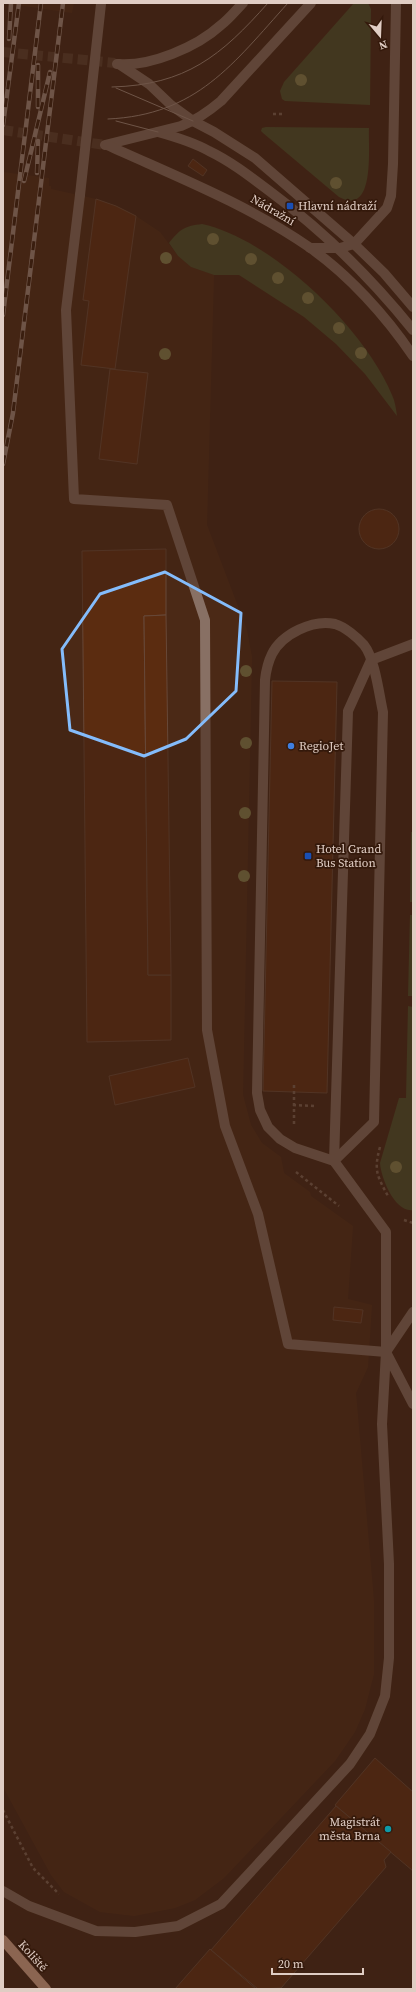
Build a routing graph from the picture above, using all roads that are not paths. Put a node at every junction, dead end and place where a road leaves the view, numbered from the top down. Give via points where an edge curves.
1 (242, 3) edge
2 (311, 3) edge
3 (396, 3) edge
4 (101, 4) edge
5 (193, 122) junction
6 (158, 132) junction
7 (354, 244) junction
8 (310, 248) junction
9 (340, 248) junction
10 (413, 307) edge
11 (413, 330) edge
12 (413, 356) edge
13 (413, 644) edge
14 (371, 660) junction
15 (334, 1161) junction
16 (413, 1312) edge
17 (386, 1352) junction
18 (413, 1404) edge
19 (3, 1892) edge
20 (3, 1940) edge
21 (46, 1989) edge

1 - 5 street via 222,25 183,50 161,58 117,64 149,84
2 - 5 street, Nádražní via 221,101
3 - 7 street via 391,196 380,218
4 - 17 street, bridge via 66,310 74,499 167,505 205,620 207,1030 225,1126 258,1214 288,1344
5 - 6 street, Nádražní
5 - 7 street via 255,158
6 - 8 street, Nádražní via 106,145 251,212
6 - 9 street via 209,150 244,172
7 - 9 street
7 - 10 street via 384,273
8 - 9 street
8 - 12 street, Nádražní via 365,298
9 - 11 street
13 - 14 street
14 - 15 street via 348,711
14 - 15 street via 383,712 374,1122
14 - 15 street via 364,645 343,628 335,624 320,624 293,633 282,642 272,653 265,680 257,1094 260,1110 268,1126 280,1139 295,1148
15 - 17 street via 386,1232
16 - 17 street
17 - 18 street
17 - 19 street via 382,1424 389,1564 385,1696 370,1734 350,1764 221,1904 178,1926 135,1932 96,1931 29,1906
20 - 21 main road, Koliště

